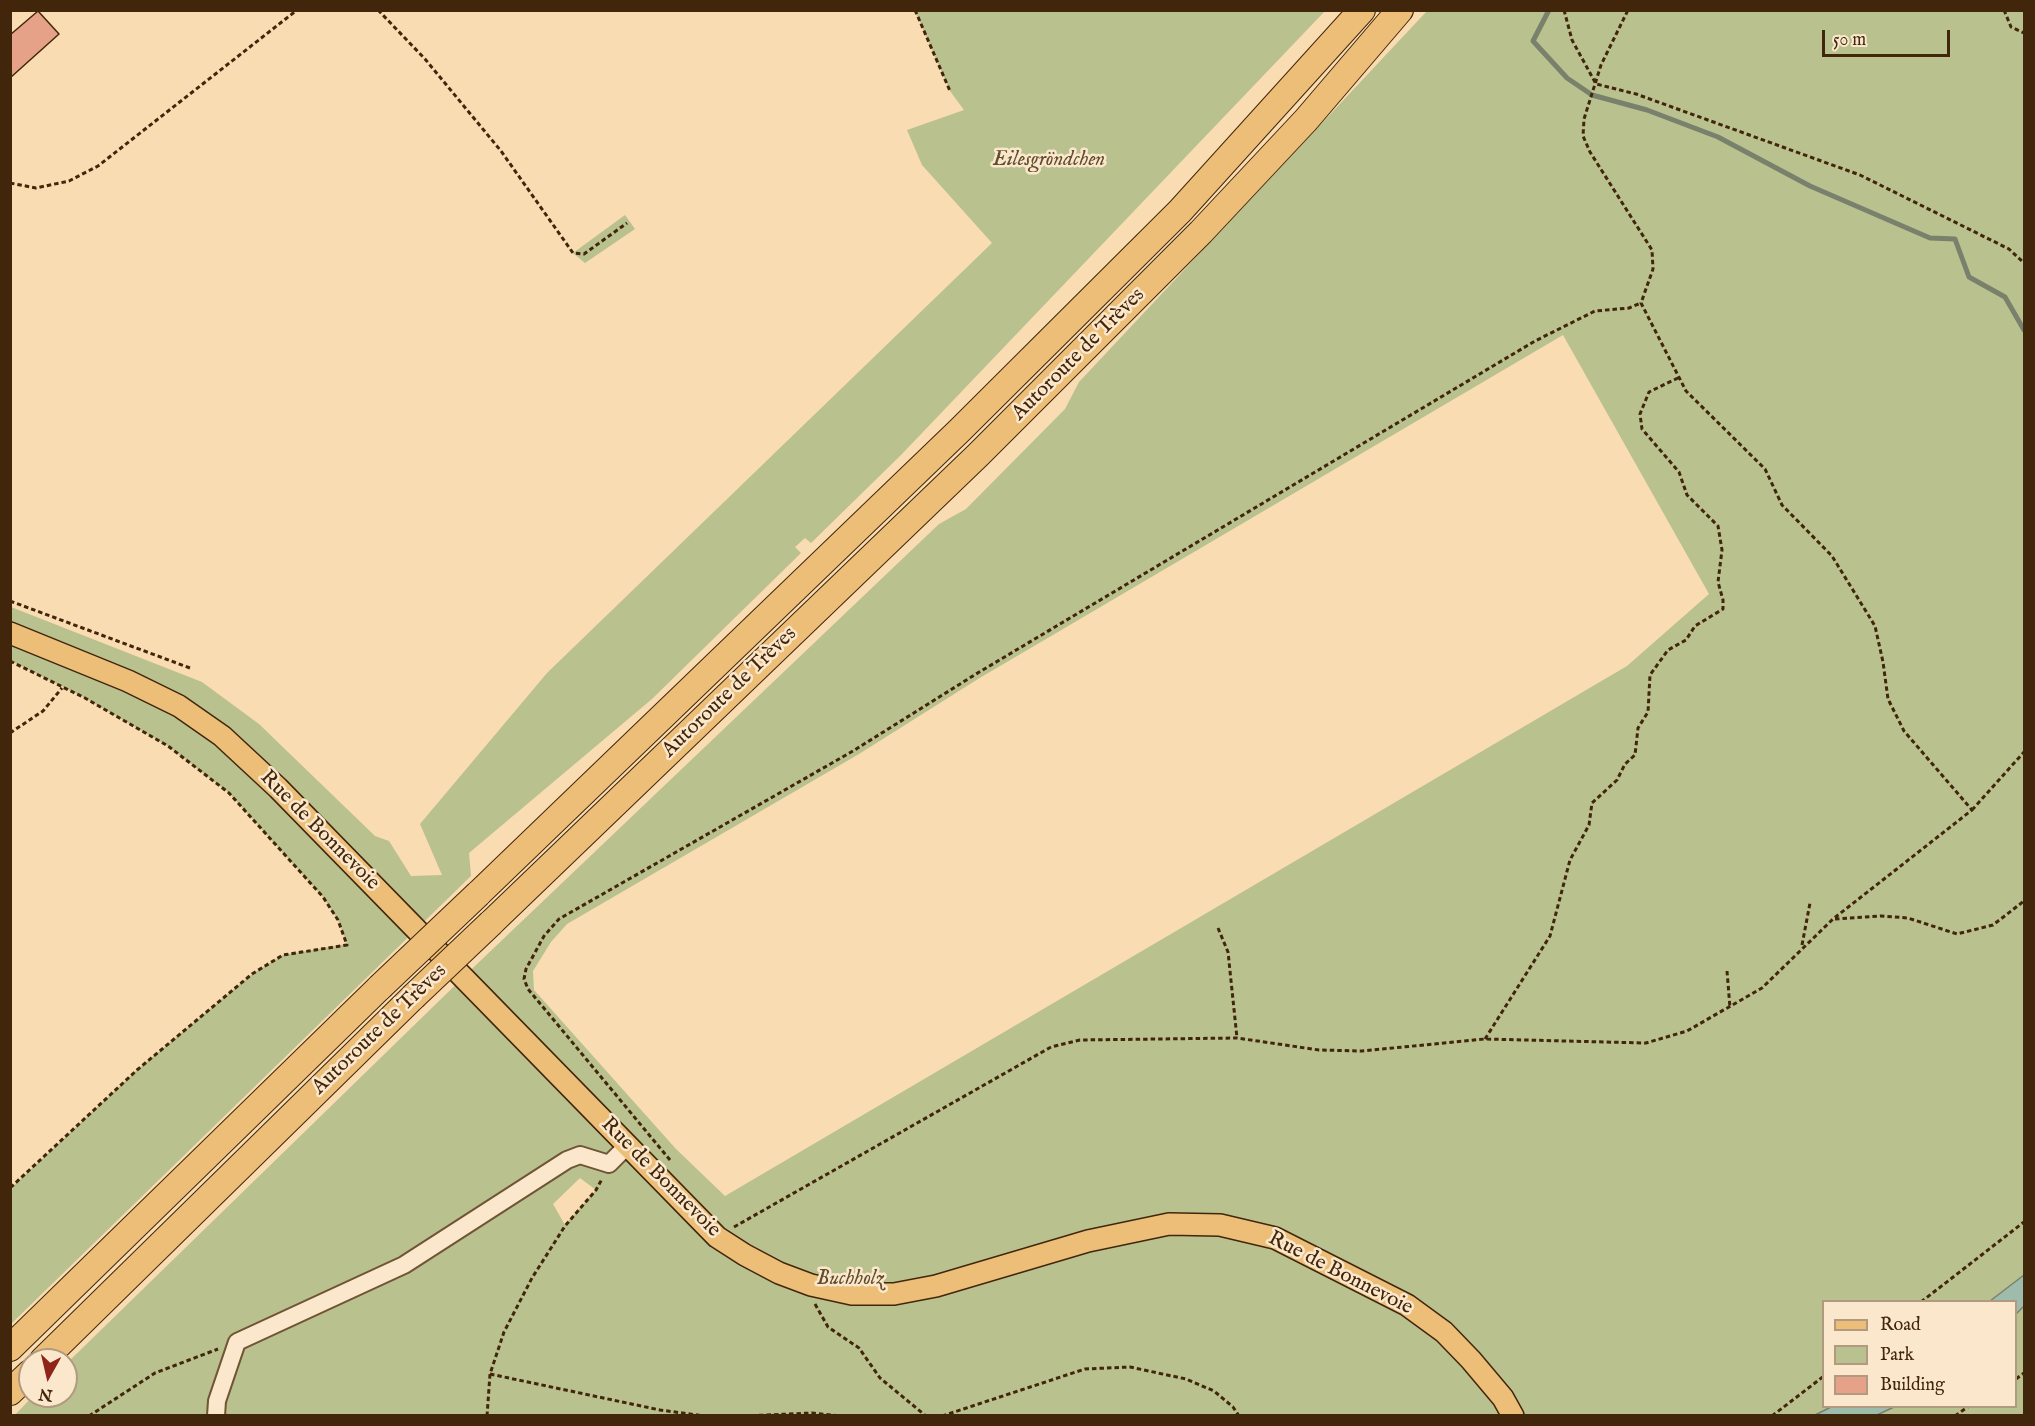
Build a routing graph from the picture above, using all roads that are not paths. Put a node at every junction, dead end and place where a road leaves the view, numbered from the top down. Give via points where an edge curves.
1 (1362, 10) edge
2 (1400, 10) edge
3 (10, 633) edge
4 (627, 1146) junction
5 (10, 1348) edge
6 (55, 1348) edge
7 (216, 1416) edge
8 (1513, 1416) edge

1 - 5 highway, Autoroute de Trèves, bridge via 1180,211 960,430
2 - 6 highway, Autoroute de Trèves, bridge via 1306,120 1193,240 978,455 413,997
3 - 4 main road, Rue de Bonnevoie via 138,686 179,706 222,736 278,788
4 - 7 lane via 609,1164 580,1155 567,1160 404,1265 237,1342 217,1401
4 - 8 main road, Rue de Bonnevoie via 717,1237 779,1273 852,1294 894,1294 936,1286 1089,1241 1169,1224 1220,1225 1275,1238 1407,1305 1444,1332 1472,1360

